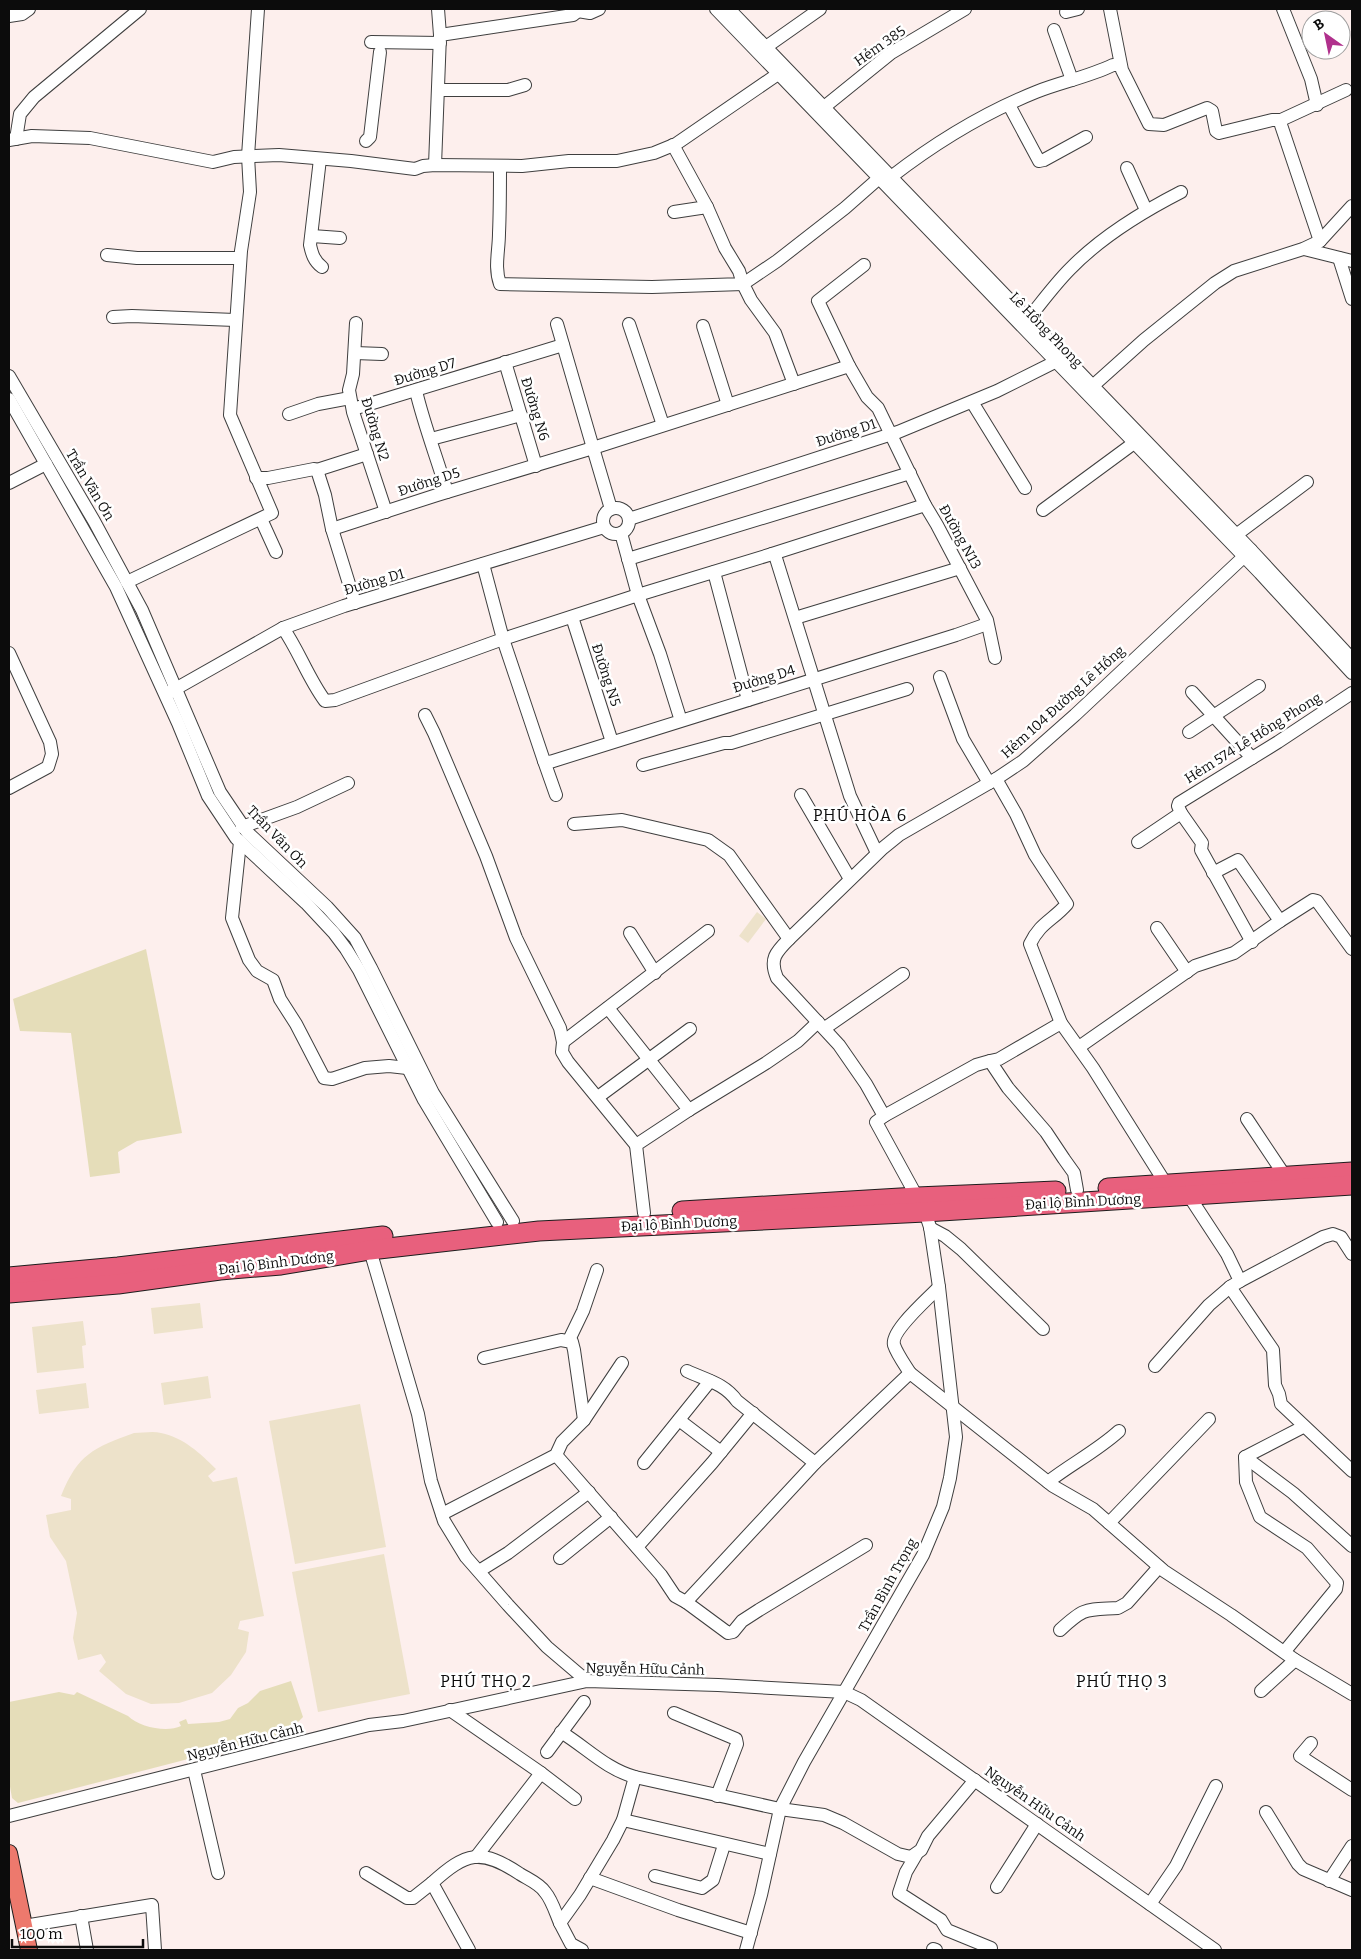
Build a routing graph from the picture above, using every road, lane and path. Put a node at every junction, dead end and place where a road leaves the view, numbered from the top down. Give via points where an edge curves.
1 (29, 9) edge
2 (140, 9) edge
3 (258, 9) edge
4 (438, 9) edge
5 (599, 9) edge
6 (716, 9) edge
7 (729, 9) edge
8 (820, 9) edge
9 (963, 9) edge
10 (1110, 9) edge
11 (1283, 9) edge
12 (578, 10) edge
13 (9, 16) edge
14 (1054, 30) dead end
15 (440, 39) junction
16 (370, 42) dead end
17 (766, 47) junction
18 (380, 52) dead end
19 (1120, 65) junction
20 (778, 74) junction
21 (1072, 80) junction
22 (525, 85) dead end
23 (438, 90) junction
24 (1346, 90) dead end
25 (1009, 104) junction
26 (1317, 105) junction
27 (820, 111) junction
28 (1281, 120) junction
29 (1086, 137) dead end
30 (12, 139) edge
31 (366, 141) dead end
32 (674, 145) junction
33 (248, 156) junction
34 (320, 159) junction
35 (435, 165) junction
36 (500, 166) junction
37 (1127, 168) dead end
38 (885, 178) junction
39 (1181, 192) dead end
40 (1352, 206) edge
41 (707, 207) junction
42 (1146, 210) junction
43 (674, 212) dead end
44 (312, 236) junction
45 (340, 238) dead end
46 (1320, 241) junction
47 (1303, 249) junction
48 (107, 255) dead end
49 (240, 258) junction
50 (1339, 258) junction
51 (1352, 260) edge
52 (864, 265) dead end
53 (322, 267) dead end
54 (744, 284) junction
55 (1352, 299) edge
56 (113, 317) dead end
57 (1028, 319) junction
58 (235, 320) junction
59 (356, 323) dead end
60 (557, 324) dead end
61 (629, 324) dead end
62 (703, 326) dead end
63 (563, 345) junction
64 (355, 353) junction
65 (382, 354) dead end
66 (1060, 360) junction
67 (505, 362) junction
68 (849, 366) junction
69 (9, 376) edge
70 (794, 384) junction
71 (1089, 389) junction
72 (416, 391) junction
73 (9, 399) edge
74 (972, 402) junction
75 (352, 403) junction
76 (728, 405) junction
77 (289, 414) dead end
78 (521, 415) junction
79 (663, 424) junction
80 (891, 434) junction
81 (432, 439) junction
82 (1134, 443) junction
83 (594, 448) junction
84 (367, 454) junction
85 (46, 464) junction
86 (536, 466) junction
87 (318, 470) junction
88 (910, 473) junction
89 (256, 478) junction
90 (1307, 482) dead end
91 (9, 483) edge
92 (1025, 488) dead end
93 (447, 492) junction
94 (925, 505) junction
95 (611, 509) junction
96 (1043, 510) dead end
97 (386, 512) junction
98 (261, 519) junction
99 (629, 519) junction
100 (604, 527) junction
101 (332, 529) junction
102 (621, 533) junction
103 (1236, 535) junction
104 (276, 552) dead end
105 (1248, 553) junction
106 (772, 554) junction
107 (628, 559) junction
108 (483, 564) junction
109 (960, 568) junction
110 (714, 572) junction
111 (127, 582) junction
112 (638, 595) junction
113 (355, 603) junction
114 (572, 617) junction
115 (794, 618) junction
116 (987, 624) junction
117 (283, 628) junction
118 (503, 639) junction
119 (9, 652) edge
120 (995, 658) dead end
121 (1352, 659) edge
122 (1352, 674) edge
123 (940, 677) dead end
124 (813, 680) junction
125 (1259, 686) dead end
126 (907, 689) dead end
127 (171, 692) junction
128 (1192, 692) dead end
129 (1352, 693) edge
130 (748, 700) junction
131 (425, 715) dead end
132 (824, 715) junction
133 (1214, 716) junction
134 (681, 721) junction
135 (1189, 732) dead end
136 (612, 742) junction
137 (1252, 758) junction
138 (547, 762) junction
139 (643, 765) dead end
140 (992, 781) junction
141 (348, 784) dead end
142 (9, 788) edge
143 (556, 795) dead end
144 (801, 795) dead end
145 (1181, 813) junction
146 (574, 824) dead end
147 (242, 827) junction
148 (240, 842) junction
149 (1138, 842) dead end
150 (878, 853) junction
151 (1213, 873) junction
152 (850, 879) junction
153 (1280, 921) junction
154 (1158, 928) dead end
155 (708, 931) dead end
156 (630, 933) dead end
157 (789, 938) junction
158 (1252, 942) junction
159 (1352, 949) edge
160 (1187, 972) junction
161 (655, 973) junction
162 (903, 974) dead end
163 (608, 1008) junction
164 (1061, 1023) junction
165 (821, 1025) junction
166 (690, 1029) dead end
167 (563, 1042) junction
168 (1079, 1047) junction
169 (649, 1060) junction
170 (990, 1062) junction
171 (412, 1066) junction
172 (598, 1098) junction
173 (689, 1110) junction
174 (884, 1116) junction
175 (1247, 1119) dead end
176 (636, 1145) junction
177 (1352, 1172) edge
178 (1285, 1176) junction
179 (1166, 1184) junction
180 (1352, 1185) edge
181 (1077, 1190) junction
182 (1189, 1196) junction
183 (924, 1212) junction
184 (644, 1213) junction
185 (505, 1222) junction
186 (370, 1250) junction
187 (1352, 1254) edge
188 (597, 1270) dead end
189 (9, 1277) edge
190 (1235, 1284) junction
191 (939, 1287) junction
192 (9, 1293) edge
193 (1043, 1329) dead end
194 (569, 1340) junction
195 (484, 1358) dead end
196 (622, 1362) dead end
197 (1155, 1366) dead end
198 (686, 1371) dead end
199 (910, 1373) junction
200 (710, 1381) junction
201 (952, 1405) junction
202 (753, 1413) junction
203 (1209, 1419) dead end
204 (584, 1420) junction
205 (679, 1420) junction
206 (1303, 1427) junction
207 (1119, 1431) dead end
208 (721, 1452) junction
209 (556, 1455) junction
210 (1246, 1457) junction
211 (644, 1463) dead end
212 (815, 1463) junction
213 (1352, 1471) edge
214 (1048, 1482) junction
215 (589, 1492) junction
216 (442, 1514) junction
217 (611, 1517) junction
218 (1109, 1523) junction
219 (866, 1545) dead end
220 (1352, 1546) edge
221 (637, 1547) junction
222 (560, 1558) dead end
223 (1159, 1567) junction
224 (478, 1571) junction
225 (686, 1602) junction
226 (1060, 1630) dead end
227 (1290, 1656) junction
228 (587, 1681) junction
229 (1261, 1691) dead end
230 (844, 1692) junction
231 (1352, 1694) edge
232 (584, 1702) dead end
233 (450, 1710) junction
234 (674, 1713) dead end
235 (561, 1732) junction
236 (1311, 1743) dead end
237 (547, 1752) dead end
238 (194, 1770) junction
239 (541, 1773) junction
240 (635, 1777) junction
241 (975, 1780) junction
242 (1216, 1786) dead end
243 (1352, 1790) edge
244 (717, 1796) junction
245 (575, 1799) dead end
246 (780, 1809) junction
247 (1266, 1812) dead end
248 (9, 1816) edge
249 (623, 1820) junction
250 (1037, 1824) junction
251 (724, 1845) junction
252 (1352, 1846) edge
253 (9, 1854) edge
254 (770, 1854) junction
255 (916, 1855) junction
256 (476, 1857) junction
257 (218, 1873) dead end
258 (366, 1873) dead end
259 (11, 1875) edge
260 (654, 1876) dead end
261 (590, 1878) junction
262 (1329, 1881) junction
263 (432, 1884) junction
264 (997, 1887) dead end
265 (1352, 1890) edge
266 (1150, 1904) junction
267 (80, 1916) junction
268 (560, 1923) junction
269 (24, 1926) junction
270 (751, 1934) junction
271 (571, 1948) edge
272 (991, 1948) dead end
273 (29, 1950) edge
274 (87, 1950) edge
275 (155, 1950) edge
276 (469, 1950) edge
277 (746, 1950) edge
278 (1215, 1950) edge

1 - 13 street
2 - 30 street via 34,97 20,114
3 - 33 street
4 - 15 street
5 - 12 street via 590,13
6 - 20 street, Lê Hồng Phong
7 - 17 street, Lê Hồng Phong
8 - 17 street
9 - 27 street, Hẻm 385 via 891,53
10 - 19 street
11 - 26 street via 1311,78
12 - 15 street via 574,15
14 - 21 street
15 - 16 street
15 - 23 street
17 - 27 street, Lê Hồng Phong
18 - 31 street via 370,137
19 - 21 street
19 - 28 street via 1149,124 1164,125 1207,108 1212,111 1219,133
20 - 27 street, Lê Hồng Phong
20 - 32 street
21 - 25 street
22 - 23 street via 508,90
23 - 35 street
24 - 26 street
25 - 29 street via 1038,161
25 - 38 street via 946,138
26 - 28 street
27 - 38 street, Lê Hồng Phong
28 - 46 street
30 - 33 street via 32,136 90,138 214,162
32 - 36 street via 654,154 617,161
32 - 41 street
33 - 34 street
33 - 49 street via 250,192
34 - 35 street via 415,169
34 - 44 street
35 - 36 street
36 - 54 street via 496,259 500,284 652,287
37 - 42 street
38 - 54 street
38 - 57 street, Lê Hồng Phong
38 - 66 street, Lê Hồng Phong
39 - 42 street
40 - 46 street
41 - 43 street
41 - 54 street
42 - 57 street via 1071,267
44 - 45 street
44 - 53 street via 313,256
46 - 47 street
47 - 50 street
47 - 71 street via 1234,271 1215,283
48 - 49 street
49 - 58 street
50 - 51 street
50 - 55 street
52 - 68 street, Đường N13 via 818,301
54 - 70 street via 751,300 775,333
56 - 58 street
57 - 66 street, Lê Hồng Phong
58 - 89 street via 230,415
59 - 64 street, Đường N2
60 - 63 street
61 - 79 street
62 - 76 street
63 - 67 street, Đường D7
63 - 83 street
64 - 65 street
64 - 75 street, Đường N2 via 349,390
66 - 71 street, Lê Hồng Phong
66 - 74 street, Đường D1
67 - 72 street, Đường D7
67 - 78 street, Đường N6
68 - 70 street, Đường D5
68 - 80 street, Đường N13 via 867,397 878,408
69 - 111 street, Trần Văn Ơn
70 - 76 street, Đường D5
71 - 82 street, Lê Hồng Phong
71 - 103 street, Lê Hồng Phong
72 - 75 street, Đường D7
72 - 81 street via 423,420
73 - 85 street, Trần Văn Ơn
74 - 80 street, Đường D1
74 - 92 street
75 - 77 street, Đường D7 via 318,404
75 - 84 street, Đường N2
76 - 79 street, Đường D5
78 - 81 street
78 - 86 street, Đường N6
79 - 83 street, Đường D5
80 - 88 street, Đường N13
80 - 99 street, Đường D1
81 - 93 street
82 - 96 street
82 - 105 street, Lê Hồng Phong
83 - 86 street, Đường D5
83 - 95 street
84 - 87 street
84 - 97 street, Đường N2
85 - 91 street
85 - 127 street, Trần Văn Ơn
86 - 93 street, Đường D5
87 - 89 street
87 - 101 street
88 - 94 street, Đường N13
88 - 107 street
89 - 98 street via 272,513
90 - 103 street
93 - 97 street, Đường D5
94 - 106 street
94 - 109 street, Đường N13
95 - 99 street via 622,510
95 - 100 street via 604,515
97 - 101 street, Đường D5
98 - 104 street
98 - 111 street
99 - 102 street
100 - 102 street via 612,533
100 - 108 street, Đường D1
101 - 113 street
102 - 107 street
103 - 105 street, Lê Hồng Phong
105 - 121 street, Lê Hồng Phong
105 - 122 street, Lê Hồng Phong
105 - 140 street, Hẻm 104 Đường Lê Hồng via 1075,715 1023,761
106 - 110 street
106 - 115 street via 775,555
107 - 112 street
108 - 113 street, Đường D1
108 - 118 street
109 - 115 street
109 - 116 street, Đường N13
110 - 112 street
110 - 130 street
111 - 127 street, Trần Văn Ơn via 142,610
112 - 114 street
112 - 134 street
113 - 117 street, Đường D1
114 - 118 street
114 - 136 street, Đường N5
115 - 124 street
116 - 120 street, Đường N13
116 - 124 street, Đường D4
117 - 118 street via 296,646 313,686 325,701
117 - 127 street, Đường D1
118 - 138 street
119 - 142 street via 50,742 52,754 48,767
123 - 140 street via 963,739
124 - 130 street, Đường D4
124 - 132 street
125 - 133 street
126 - 132 street
127 - 147 street, Trần Văn Ơn via 216,784
127 - 148 street, Trần Văn Ơn via 208,796
128 - 133 street
129 - 137 street, Hẻm 574 Lê Hồng Phong
130 - 134 street, Đường D4
131 - 167 street via 486,856 516,938 560,1028
132 - 139 street via 731,744 724,743
132 - 150 street via 850,796
133 - 135 street
133 - 137 street
134 - 136 street, Đường D4
136 - 138 street, Đường D4
137 - 145 street, Hẻm 574 Lê Hồng Phong via 1179,803
138 - 143 street
140 - 150 street, Hẻm 104 Đường Lê Hồng via 899,834
140 - 164 street via 1016,814 1035,855 1066,904 1042,925 1030,944
141 - 147 street
144 - 152 street
145 - 149 street
145 - 151 street via 1202,843 1201,850
146 - 157 street via 622,820 708,840 729,855
147 - 171 street, Trần Văn Ơn via 337,916 354,938 371,968
148 - 171 street, Trần Văn Ơn via 334,933 359,970
148 - 171 street via 232,918 249,960 257,971 273,980 280,999 324,1078 332,1079 366,1068
150 - 152 street, Hẻm 104 Đường Lê Hồng
151 - 153 street via 1238,860
151 - 158 street
152 - 157 street, Hẻm 104 Đường Lê Hồng
153 - 158 street
153 - 159 street via 1317,901
154 - 160 street
155 - 161 street
156 - 161 street
157 - 165 street, Hẻm 104 Đường Lê Hồng via 778,950 772,969
158 - 160 street
160 - 168 street
161 - 163 street
162 - 165 street
163 - 167 street
163 - 169 street
164 - 168 street
164 - 170 street
165 - 173 street via 766,1064
165 - 174 street, Hẻm 104 Đường Lê Hồng via 855,1066
166 - 169 street
167 - 172 street via 562,1052 568,1062
168 - 179 street
169 - 172 street
169 - 173 street
170 - 174 street via 976,1065
170 - 181 street via 1074,1173
171 - 185 street, Trần Văn Ơn via 457,1133
172 - 176 street
173 - 176 street
174 - 183 street via 876,1122
175 - 178 street
176 - 184 street
177 - 178 highway, Đại lộ Bình Dương
178 - 179 highway, Đại lộ Bình Dương
179 - 181 highway, Đại lộ Bình Dương
180 - 182 highway, Đại lộ Bình Dương
181 - 183 highway, Đại lộ Bình Dương
182 - 183 highway, Đại lộ Bình Dương
182 - 190 street via 1227,1254
183 - 184 highway, Đại lộ Bình Dương
183 - 186 highway, Đại lộ Bình Dương via 539,1231
183 - 191 street, Trần Bình Trọng
183 - 193 street
184 - 185 highway, Đại lộ Bình Dương
185 - 189 highway, Đại lộ Bình Dương
186 - 192 highway, Đại lộ Bình Dương via 281,1266
186 - 216 street via 418,1414 431,1481
187 - 190 street via 1341,1236 1332,1234
188 - 194 street via 584,1310
190 - 197 street via 1209,1305
190 - 206 street via 1273,1350 1275,1386 1281,1404
191 - 199 street via 901,1325 895,1336 894,1344
191 - 201 street, Trần Bình Trọng
194 - 195 street
194 - 204 street via 574,1350
196 - 204 street
198 - 200 street
199 - 201 street
199 - 212 street
200 - 202 street via 730,1391
200 - 205 street
201 - 214 street
201 - 230 street, Trần Bình Trọng via 956,1437 943,1507 924,1555
202 - 208 street
202 - 212 street
203 - 218 street
204 - 209 street via 562,1442
205 - 208 street
205 - 211 street
206 - 210 street
206 - 213 street
207 - 214 street
208 - 221 street
209 - 215 street
209 - 216 street
210 - 220 street via 1293,1493
210 - 227 street via 1246,1482 1260,1517 1307,1548 1338,1584
212 - 225 street
214 - 218 street via 1093,1509
215 - 217 street
215 - 224 street via 508,1553
216 - 224 street via 466,1557
217 - 221 street
217 - 222 street
218 - 223 street
219 - 225 street via 748,1617 733,1632 728,1633
221 - 225 street via 675,1596
223 - 226 street via 1127,1603 1118,1608 1085,1610
223 - 227 street
224 - 228 street via 547,1647
227 - 229 street
227 - 231 street
228 - 230 street, Nguyễn Hữu Cảnh
228 - 233 street, Nguyễn Hữu Cảnh
230 - 241 street, Nguyễn Hữu Cảnh via 861,1700
230 - 246 street, Trần Bình Trọng
232 - 235 street
233 - 238 street, Nguyễn Hữu Cảnh via 369,1725
233 - 239 street
234 - 244 street via 736,1739 737,1744
235 - 237 street
235 - 240 street via 609,1767
236 - 243 street via 1300,1756
238 - 248 street, Nguyễn Hữu Cảnh
238 - 257 street
239 - 245 street
239 - 256 street
240 - 244 street
240 - 249 street
241 - 250 street, Nguyễn Hữu Cảnh
241 - 255 street
242 - 266 street via 1176,1866
244 - 246 street
246 - 254 street, Trần Bình Trọng
246 - 255 street via 824,1815 898,1854
247 - 262 street via 1298,1864
249 - 251 street
249 - 261 street
250 - 264 street
250 - 266 street, Nguyễn Hữu Cảnh
251 - 254 street
251 - 260 street via 713,1880 702,1888
252 - 262 street
253 - 259 main road
254 - 270 street, Trần Bình Trọng
255 - 272 street via 899,1893 942,1920 948,1930
256 - 263 street via 449,1868
256 - 268 street via 496,1859 546,1892
258 - 263 street via 407,1898 413,1898
259 - 269 main road
261 - 268 street
261 - 270 street
262 - 265 street
263 - 276 street
266 - 278 street, Nguyễn Hữu Cảnh
267 - 269 street
267 - 274 street
267 - 275 street via 152,1904
268 - 271 street
269 - 273 main road
270 - 277 street, Trần Bình Trọng

